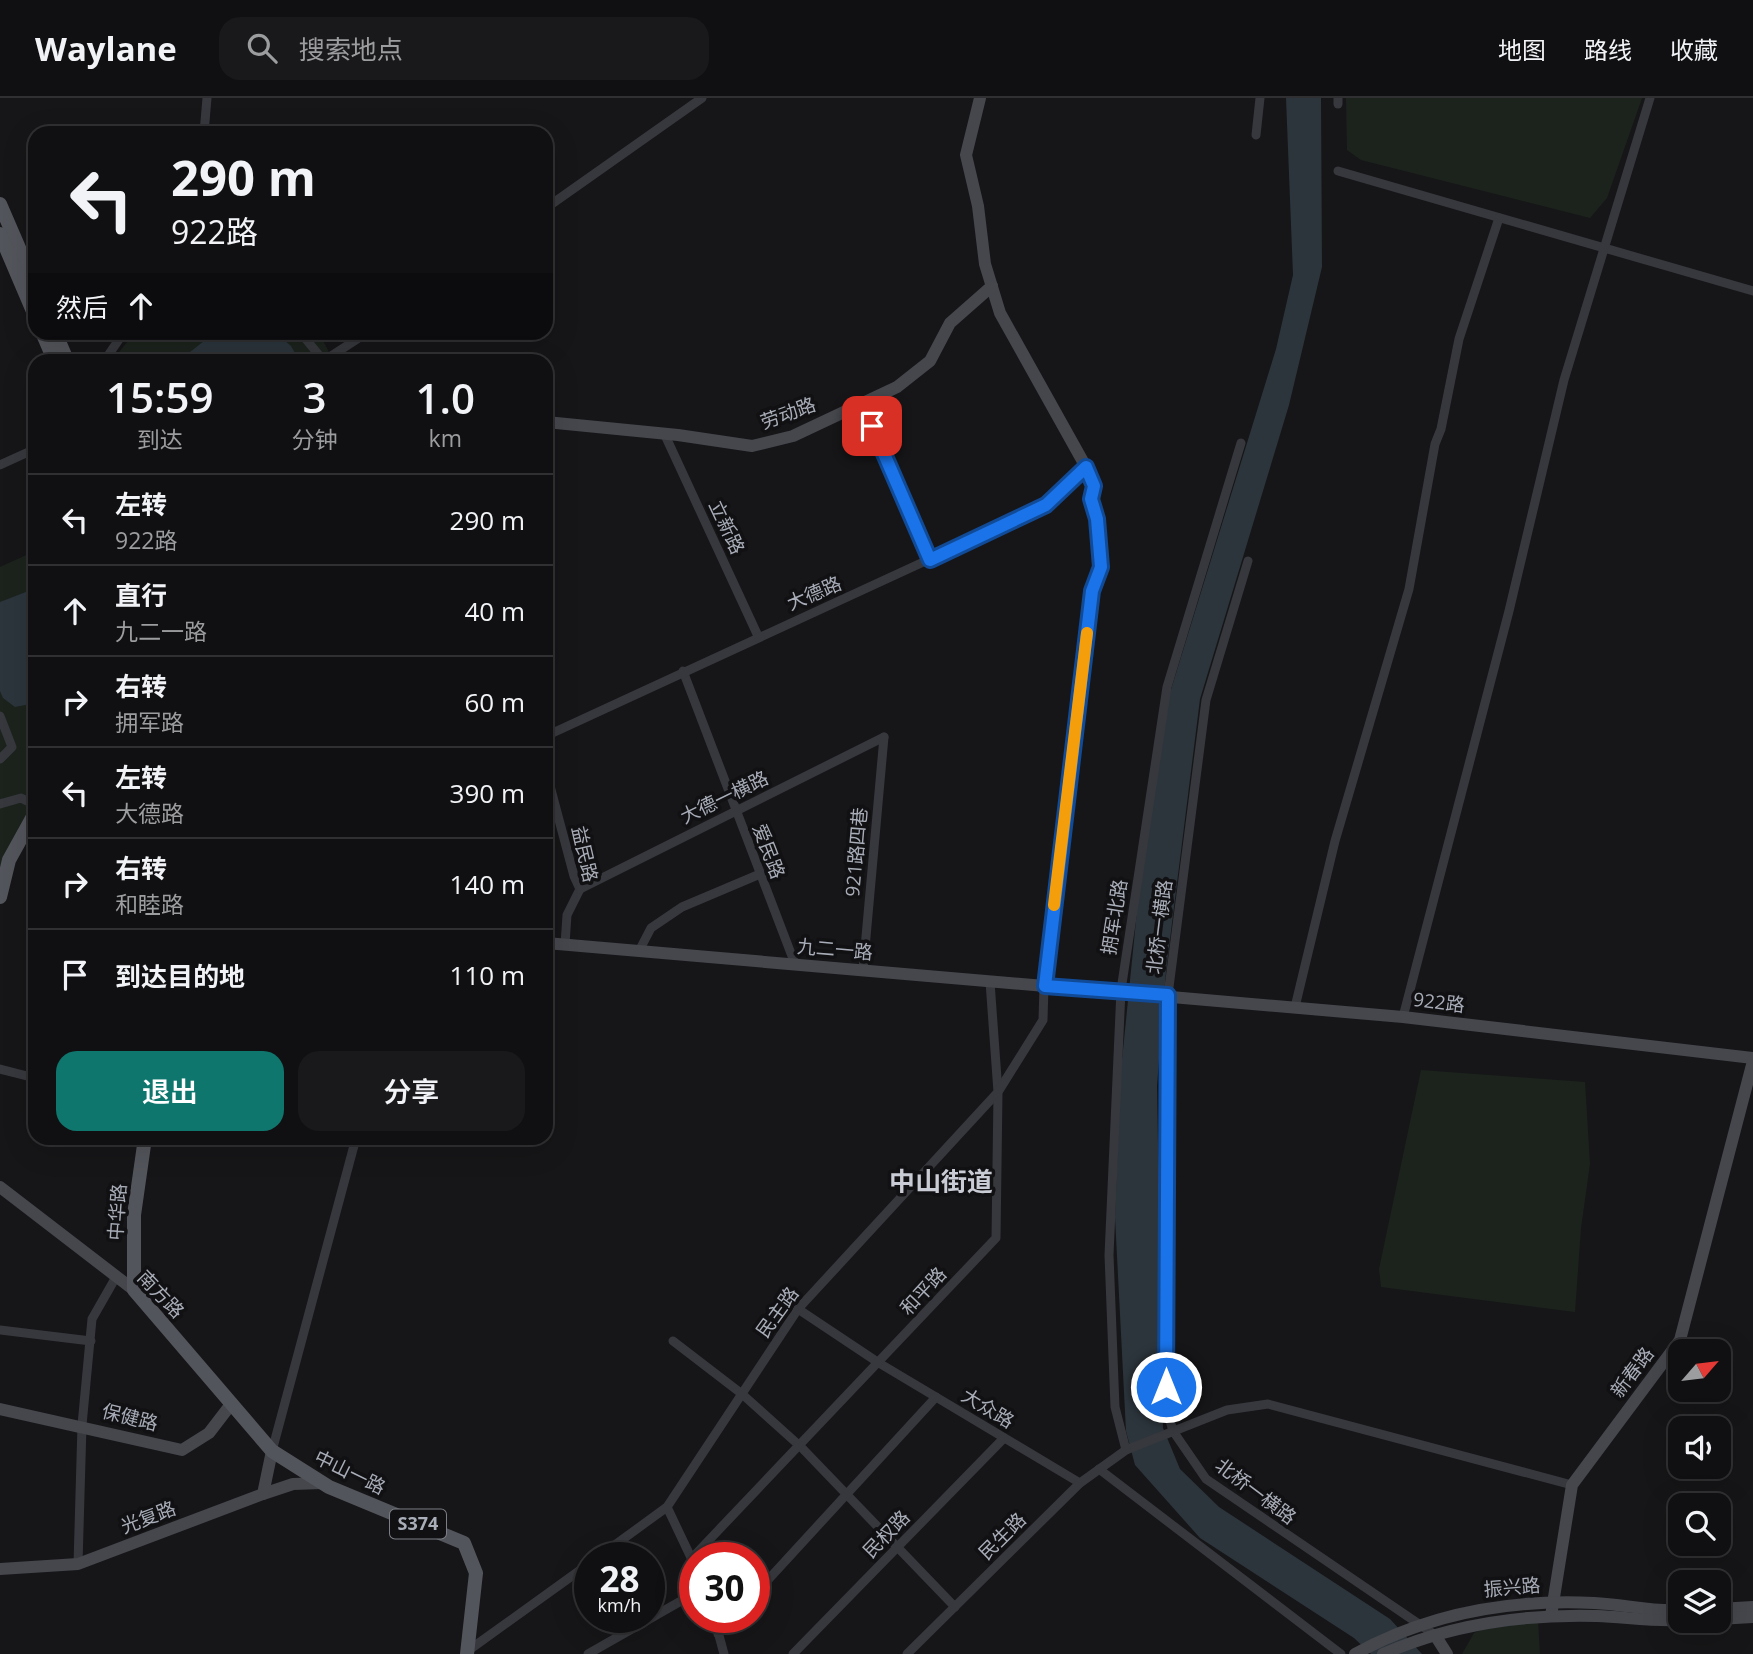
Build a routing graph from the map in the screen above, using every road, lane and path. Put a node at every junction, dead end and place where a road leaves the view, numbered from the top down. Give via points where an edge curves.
1 (207, 98) edge
2 (702, 98) edge
3 (980, 98) edge
4 (1261, 98) edge
5 (1650, 98) edge
6 (205, 126) edge
7 (1256, 135) dead end
8 (1338, 171) dead end
9 (553, 203) edge
10 (0, 204) edge
11 (1499, 218) junction
12 (0, 234) edge
13 (1603, 248) junction
14 (28, 269) edge
15 (992, 286) junction
16 (1753, 291) edge
17 (28, 300) edge
18 (307, 340) edge
19 (357, 340) edge
20 (319, 354) edge
21 (335, 354) edge
22 (862, 403) junction
23 (553, 423) edge
24 (664, 433) junction
25 (1241, 443) dead end
26 (28, 452) edge
27 (0, 466) edge
28 (1086, 467) junction
29 (930, 560) junction
30 (1248, 561) dead end
31 (758, 636) junction
32 (682, 671) junction
33 (0, 716) edge
34 (553, 733) edge
35 (884, 737) joint
36 (0, 759) edge
37 (553, 798) edge
38 (28, 802) edge
39 (0, 804) edge
40 (735, 811) junction
41 (28, 835) edge
42 (3, 872) edge
43 (760, 874) junction
44 (580, 889) junction
45 (0, 897) edge
46 (553, 943) edge
47 (565, 944) junction
48 (639, 951) junction
49 (795, 964) junction
50 (863, 970) junction
51 (990, 982) junction
52 (1045, 986) junction
53 (1121, 990) junction
54 (1168, 995) junction
55 (1296, 1007) junction
56 (1402, 1017) junction
57 (1753, 1060) edge
58 (0, 1069) edge
59 (28, 1076) edge
60 (998, 1092) junction
61 (144, 1145) edge
62 (354, 1145) edge
63 (0, 1187) edge
64 (116, 1277) junction
65 (134, 1290) junction
66 (798, 1309) junction
67 (0, 1330) edge
68 (91, 1341) junction
69 (673, 1341) dead end
70 (879, 1363) junction
71 (742, 1394) junction
72 (936, 1397) junction
73 (232, 1403) junction
74 (0, 1409) edge
75 (82, 1425) junction
76 (1173, 1431) junction
77 (1004, 1438) junction
78 (801, 1447) junction
79 (1126, 1450) junction
80 (272, 1451) junction
81 (1099, 1469) junction
82 (322, 1483) junction
83 (1080, 1483) junction
84 (1572, 1485) junction
85 (263, 1493) junction
86 (846, 1495) junction
87 (667, 1507) junction
88 (619, 1542) edge
89 (684, 1542) edge
90 (712, 1542) edge
91 (898, 1547) junction
92 (78, 1564) junction
93 (0, 1569) edge
94 (574, 1575) edge
95 (770, 1578) edge
96 (679, 1602) edge
97 (955, 1607) junction
98 (1753, 1607) edge
99 (1731, 1608) edge
100 (1551, 1609) junction
101 (1668, 1610) edge
102 (1753, 1617) edge
103 (1731, 1618) edge
104 (1668, 1619) edge
105 (1414, 1632) junction
106 (718, 1634) edge
107 (1435, 1635) junction
108 (468, 1652) edge
109 (1358, 1652) edge
110 (589, 1654) edge
111 (724, 1654) edge
112 (793, 1654) edge
113 (907, 1654) edge
114 (1341, 1654) edge
115 (1383, 1654) edge
116 (1447, 1654) edge

1 - 6 street
2 - 9 street
3 - 15 street via 967,155
4 - 7 street
5 - 13 street
8 - 11 street
10 - 14 main road
11 - 13 street
11 - 55 street via 1459,339 1409,589 1335,841
12 - 17 main road
13 - 16 street
13 - 56 street via 1563,380 1509,611
15 - 22 street, 劳动路 via 950,323 930,361 897,387
15 - 28 street via 1000,313
18 - 20 street
19 - 21 street
22 - 24 street, 劳动路 via 793,436 752,446
22 - 29 street
23 - 24 street, 劳动路
24 - 31 street, 立新路
25 - 53 street, 拥军北路 via 1167,687
26 - 27 street
28 - 29 street, 大德路 via 1046,505
28 - 52 street via 1094,486 1091,499 1101,567 1092,591
29 - 31 street, 大德路
30 - 54 street, 北桥一横路 via 1206,700
31 - 32 street, 大德路
32 - 34 street, 大德路
32 - 40 street, 爱民路
33 - 36 street via 12,747
35 - 40 street, 大德一横路
35 - 50 street, 921路四巷
37 - 44 street, 益民路
38 - 39 street via 21,798
40 - 43 street, 爱民路
40 - 44 street, 大德一横路
41 - 42 main road
42 - 45 main road
43 - 48 street via 682,907 650,928
43 - 49 street, 爱民路
44 - 47 street, 益民路 via 567,915
46 - 47 street, 九二一路
47 - 48 street, 九二一路
48 - 49 street, 九二一路
49 - 50 street, 九二一路
50 - 51 street, 九二一路
51 - 52 street, 九二一路
51 - 60 street, 和平路
52 - 53 street, 九二一路
52 - 60 street via 1043,1020
53 - 54 street, 922路
53 - 79 street, 拥军北路 via 1110,1255 1115,1407
54 - 55 street, 922路
54 - 76 street, 北桥一横路 via 1166,1387
55 - 56 street, 922路
56 - 57 street, 922路
57 - 84 street, 新春路 via 1680,1340
58 - 59 street
60 - 66 street, 民主路
60 - 70 street, 和平路 via 996,1238
61 - 65 main road, 中华路 via 134,1215
62 - 80 street
63 - 64 street, 南方路
64 - 65 street, 南方路
64 - 68 street via 92,1319
65 - 73 main road, 南方路 / S374
66 - 70 street, 大众路
66 - 71 street, 民主路
67 - 68 street
68 - 75 street
69 - 71 street
70 - 72 street, 大众路
70 - 78 street, 和平路
71 - 78 street
71 - 87 street, 民主路
72 - 77 street, 大众路
72 - 86 street
73 - 75 street, 保健路 via 209,1433 182,1450
73 - 80 main road, 南方路 / S374
74 - 75 street, 保健路
75 - 92 street
76 - 79 street, 民生路
76 - 84 street, 民生路 via 1227,1410 1268,1404
76 - 105 street, 北桥一横路 via 1189,1459 1222,1492
77 - 83 street, 大众路
77 - 91 street, 民权路
78 - 86 street
78 - 90 street, 和平路
79 - 81 street, 民生路
80 - 82 main road, 中山一路 / S374
80 - 85 street
81 - 83 street, 民生路
81 - 114 street
82 - 85 street, 光复路 via 293,1484
82 - 108 main road, 中山一路 / S374 via 464,1543 476,1573
83 - 97 street, 民生路
84 - 100 street, 新春路
85 - 92 street, 光复路
86 - 91 street
86 - 95 street
87 - 88 street, 民主路
87 - 89 street
91 - 97 street
91 - 112 street, 民权路
92 - 93 street, 光复路
94 - 108 street
96 - 110 street
97 - 113 street, 民生路
98 - 99 street
100 - 101 street, 振兴路
100 - 104 street, 振兴路
100 - 105 street, 振兴路 via 1495,1606
100 - 107 street, 振兴路
102 - 103 street
105 - 107 street, 振兴路
105 - 109 street, 振兴路
105 - 115 street
106 - 111 street
107 - 116 street

